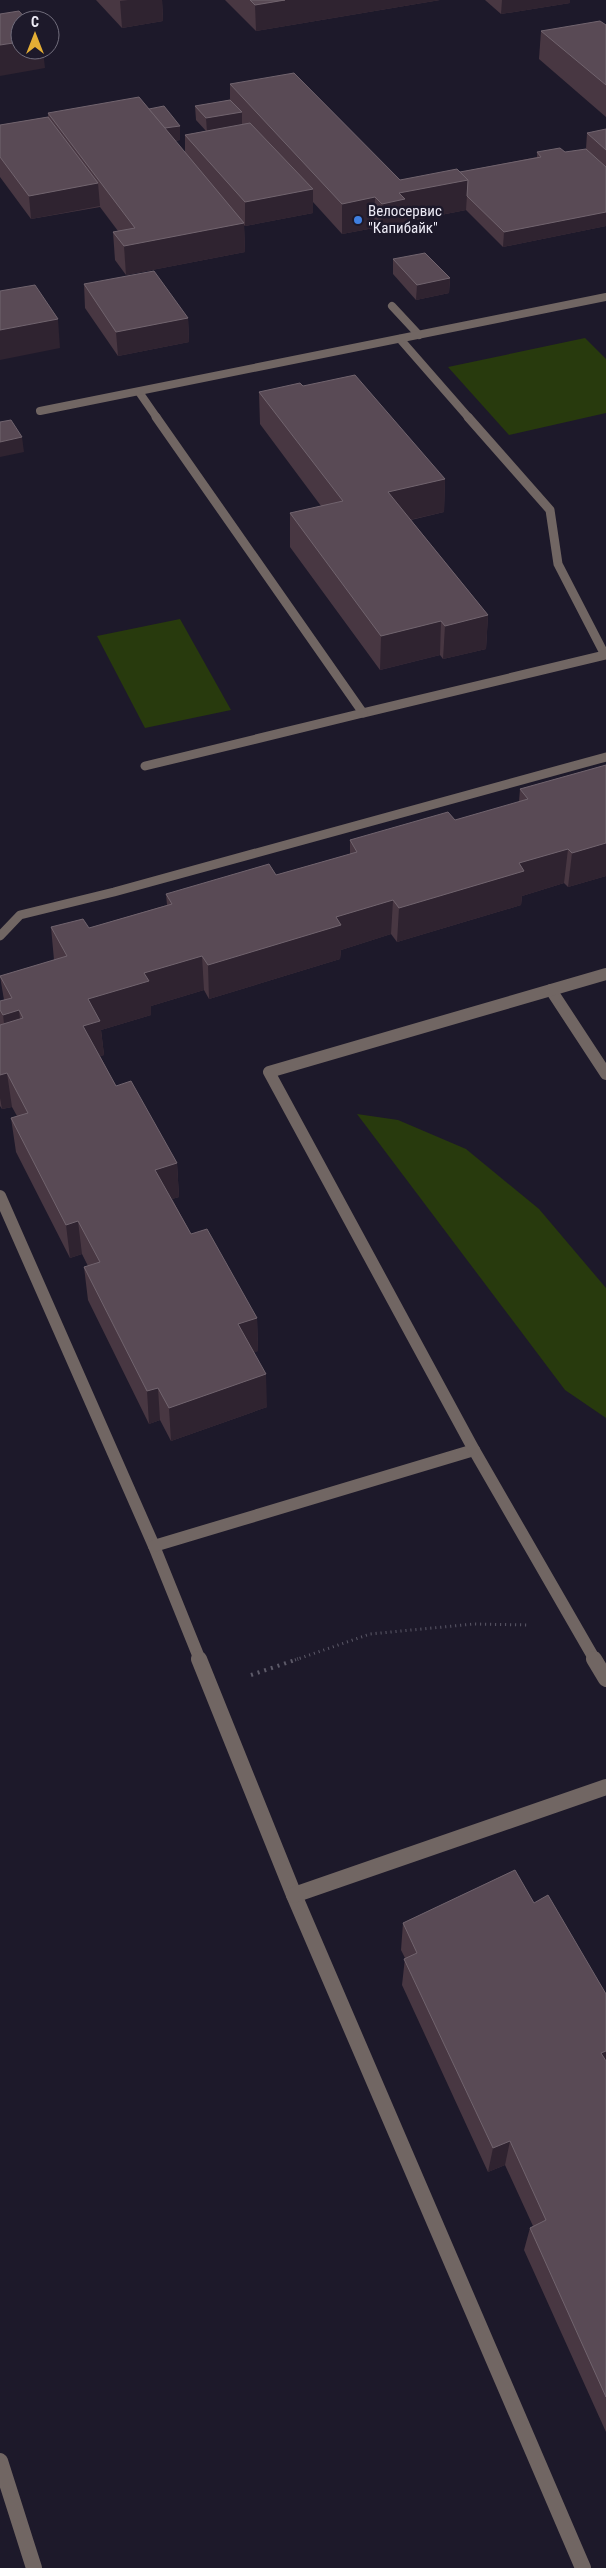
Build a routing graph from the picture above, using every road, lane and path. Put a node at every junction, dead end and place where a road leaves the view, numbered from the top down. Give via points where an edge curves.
1 (605, 299) edge
2 (392, 306) dead end
3 (419, 335) junction
4 (400, 339) junction
5 (139, 392) junction
6 (40, 412) dead end
7 (363, 713) junction
8 (606, 757) edge
9 (145, 766) dead end
10 (0, 936) edge
11 (606, 974) edge
12 (550, 990) junction
13 (606, 1074) edge
14 (0, 1196) edge
15 (474, 1450) junction
16 (154, 1546) junction
17 (575, 1625) junction
18 (606, 1679) edge
19 (213, 1688) junction
20 (606, 1787) edge
21 (294, 1894) junction
22 (0, 2461) edge
23 (34, 2568) edge
24 (583, 2568) edge

1 - 3 lane
2 - 3 lane
3 - 4 lane
4 - 5 lane
4 - 7 lane via 550,510 558,564 605,655
5 - 6 lane
5 - 7 lane
7 - 9 lane
8 - 10 lane via 20,915
11 - 12 lane
12 - 13 lane
12 - 15 lane via 269,1072
14 - 16 lane
15 - 16 lane
15 - 17 lane
16 - 19 lane
17 - 18 lane
17 - 19 path via 474,1624 370,1634
19 - 21 lane
20 - 21 lane
21 - 24 lane
22 - 23 lane

